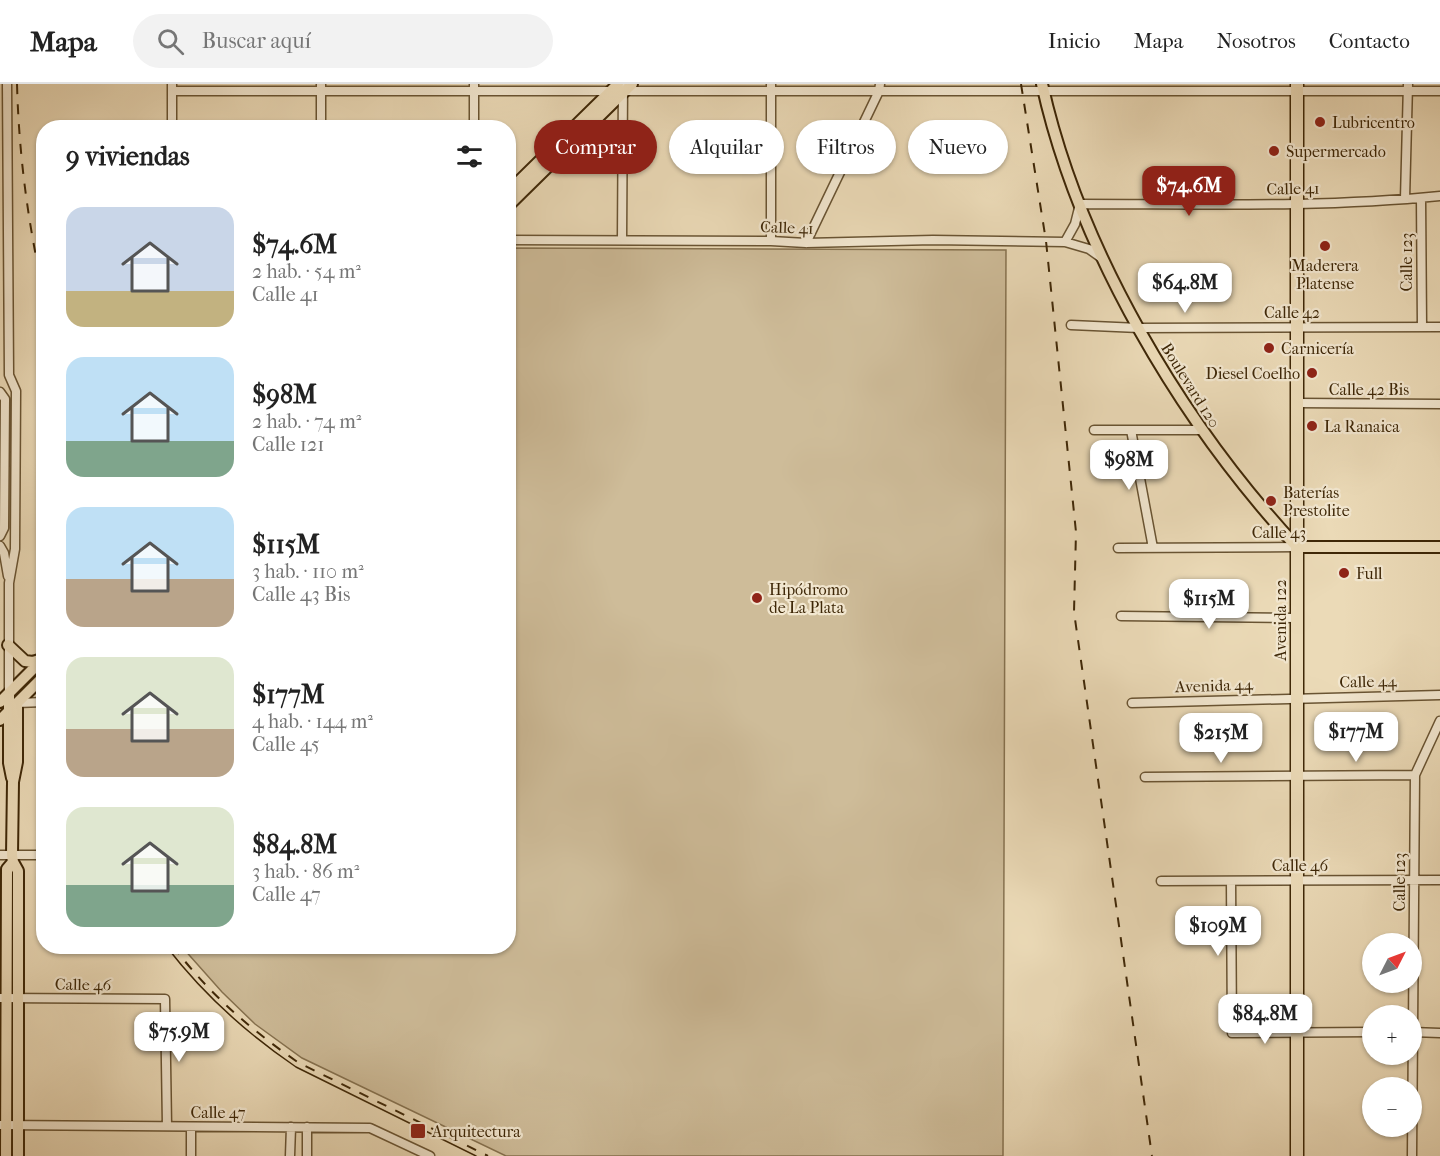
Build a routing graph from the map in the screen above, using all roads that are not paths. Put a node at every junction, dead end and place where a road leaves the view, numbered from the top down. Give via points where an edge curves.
1 (632, 84) edge
2 (1043, 87) edge
3 (1297, 87) edge
4 (1408, 87) edge
5 (172, 88) edge
6 (321, 88) edge
7 (474, 88) edge
8 (619, 88) edge
9 (771, 88) edge
10 (879, 88) edge
11 (1144, 88) edge
12 (5, 90) edge
13 (1440, 91) edge
14 (172, 120) edge
15 (321, 120) edge
16 (474, 120) edge
17 (516, 185) edge
18 (1440, 196) edge
19 (516, 197) edge
20 (1421, 198) junction
21 (1405, 199) junction
22 (1080, 204) junction
23 (1298, 204) junction
24 (516, 240) edge
25 (622, 240) junction
26 (771, 241) junction
27 (1065, 242) junction
28 (4, 243) edge
29 (806, 243) junction
30 (1104, 260) junction
31 (1071, 325) dead end
32 (1297, 327) junction
33 (1422, 327) junction
34 (1440, 327) edge
35 (1139, 328) junction
36 (9, 375) junction
37 (0, 391) edge
38 (1297, 404) junction
39 (1440, 404) edge
40 (1094, 430) dead end
41 (1131, 430) junction
42 (1202, 430) junction
43 (0, 536) edge
44 (0, 546) edge
45 (1297, 547) junction
46 (1440, 547) edge
47 (1118, 548) dead end
48 (1153, 548) junction
49 (9, 583) junction
50 (1120, 616) dead end
51 (1297, 618) junction
52 (8, 645) junction
53 (36, 661) edge
54 (36, 666) edge
55 (36, 681) edge
56 (1440, 695) edge
57 (1297, 698) junction
58 (6, 702) edge
59 (36, 702) edge
60 (1132, 703) dead end
61 (0, 720) edge
62 (1440, 721) edge
63 (1415, 775) junction
64 (1145, 777) dead end
65 (1297, 777) junction
66 (0, 855) edge
67 (36, 856) edge
68 (12, 859) junction
69 (1298, 880) junction
70 (1414, 880) junction
71 (1440, 880) edge
72 (1161, 881) dead end
73 (1232, 881) junction
74 (8, 998) edge
75 (1413, 1005) edge
76 (1297, 1031) junction
77 (1362, 1032) edge
78 (1422, 1032) edge
79 (1440, 1033) edge
80 (1413, 1065) edge
81 (8, 1125) edge
82 (167, 1126) junction
83 (191, 1127) junction
84 (291, 1127) junction
85 (307, 1127) junction
86 (1298, 1155) edge
87 (6, 1156) edge
88 (18, 1156) edge
89 (191, 1156) edge
90 (290, 1156) edge
91 (306, 1156) edge
92 (430, 1156) edge
93 (1412, 1156) edge

1 - 8 main road
2 - 10 street
2 - 11 street
2 - 22 main road, Boulevard 120 via 1058,145
3 - 4 street
3 - 11 street
3 - 23 highway, Avenida 122
4 - 13 street
4 - 21 street
5 - 6 street
5 - 14 street
6 - 7 street
6 - 15 street
7 - 8 street
7 - 16 street
8 - 9 street
8 - 17 main road
8 - 19 main road
8 - 25 street
9 - 10 street
9 - 26 street
10 - 29 street
12 - 28 street
18 - 20 street, Calle 41
20 - 21 street, Calle 41
20 - 33 street, Calle 123
21 - 23 street, Calle 41
22 - 23 street, Calle 41
22 - 27 street
22 - 30 main road, Boulevard 120
23 - 32 highway, Avenida 122
24 - 25 street, Calle 41
25 - 26 street, Calle 41
26 - 29 street, Calle 41
27 - 29 street, Calle 41
27 - 30 street, Calle 41 via 1089,249
28 - 36 street
30 - 35 main road, Boulevard 120
31 - 35 street, Calle 42
32 - 33 street, Calle 42
32 - 35 street, Calle 42
32 - 38 highway, Avenida 122
33 - 34 street, Calle 42
35 - 42 main road, Boulevard 120
36 - 37 street
36 - 49 street via 16,391 15,549
37 - 43 street via 5,399 4,528
38 - 39 street, Calle 42 Bis
38 - 45 highway, Avenida 122
40 - 41 street
41 - 42 street
41 - 48 street
42 - 45 main road, Boulevard 120 via 1259,505
44 - 49 street
45 - 46 main road, Calle 43
45 - 48 street, Calle 43
45 - 51 highway, Avenida 122
47 - 48 street, Calle 43
49 - 52 street
50 - 51 street
51 - 57 highway, Avenida 122
52 - 53 main road via 25,661
52 - 58 street
54 - 58 main road
55 - 58 main road
56 - 57 street, Calle 44
57 - 60 street, Avenida 44
57 - 65 highway, Avenida 122
58 - 59 street
58 - 61 main road
58 - 68 main road via 17,762
62 - 63 street, Calle 123
63 - 65 street
63 - 70 street, Calle 123
64 - 65 street
65 - 69 highway, Avenida 122
66 - 68 street
67 - 68 street
68 - 74 main road via 18,871
69 - 70 street, Calle 46
69 - 73 street, Calle 46
69 - 76 highway, Avenida 122
70 - 71 street, Calle 46
70 - 75 street, Calle 123
72 - 73 street, Calle 46
73 - 76 street via 1232,1033
74 - 81 main road
74 - 82 street, Calle 46 via 165,999
76 - 77 street
76 - 86 highway, Avenida 122
78 - 79 street
80 - 93 street, Calle 123
81 - 82 street, Calle 47
81 - 87 main road
81 - 88 main road
82 - 83 street, Calle 47
83 - 84 street, Calle 47
83 - 89 street
84 - 85 street, Calle 47
84 - 90 street
85 - 91 street
85 - 92 street, Calle 47 via 370,1128

